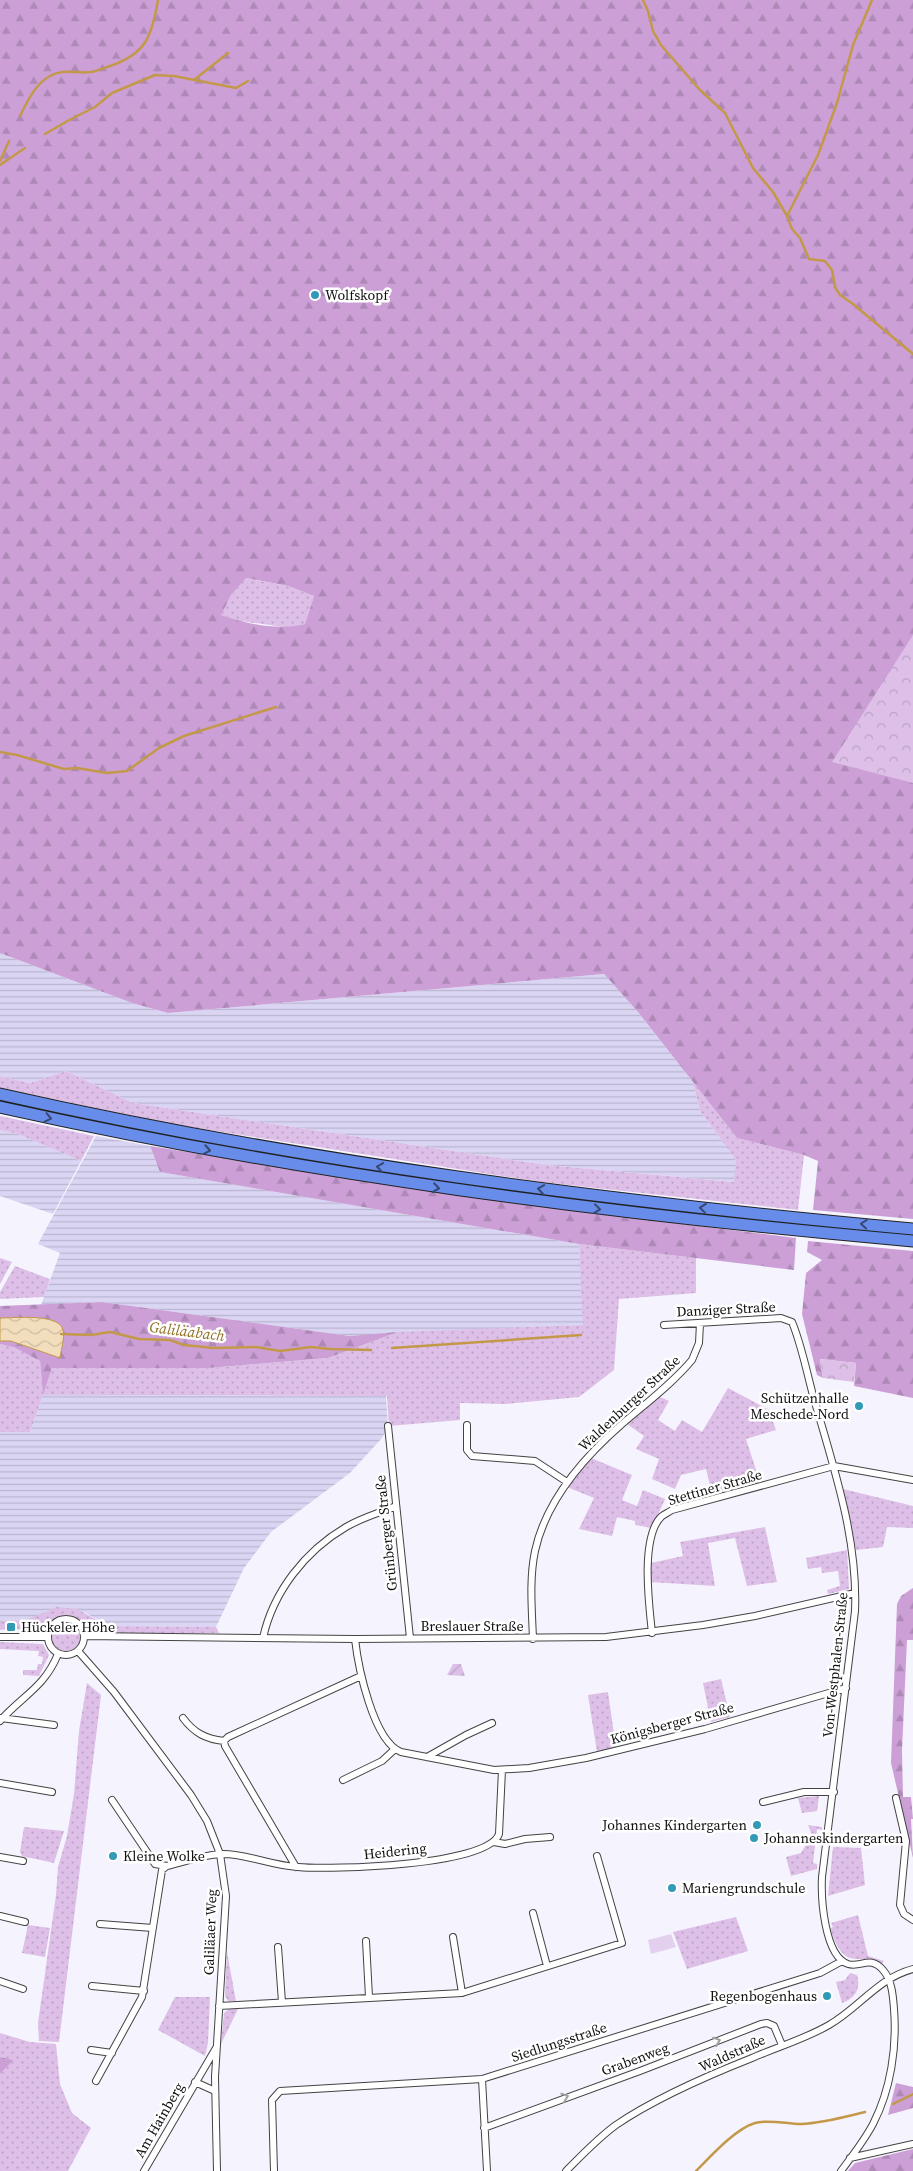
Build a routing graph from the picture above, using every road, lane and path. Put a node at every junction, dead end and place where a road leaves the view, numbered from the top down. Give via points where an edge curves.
1 (0, 1094) edge
2 (0, 1107) edge
3 (913, 1229) edge
4 (913, 1241) edge
5 (790, 1320) joint
6 (700, 1324) junction
7 (664, 1325) dead end
8 (467, 1425) dead end
9 (388, 1426) dead end
10 (834, 1466) junction
11 (913, 1480) edge
12 (567, 1482) junction
13 (396, 1506) junction
14 (856, 1592) junction
15 (652, 1633) junction
16 (84, 1636) junction
17 (0, 1637) edge
18 (48, 1637) junction
19 (263, 1638) junction
20 (410, 1638) junction
21 (355, 1639) junction
22 (533, 1639) junction
23 (78, 1651) junction
24 (58, 1654) junction
25 (361, 1676) junction
26 (846, 1688) junction
27 (183, 1718) dead end
28 (1, 1719) edge
29 (492, 1723) dead end
30 (54, 1725) dead end
31 (224, 1741) junction
32 (395, 1749) junction
33 (427, 1757) junction
34 (502, 1770) junction
35 (343, 1780) dead end
36 (0, 1783) edge
37 (52, 1792) dead end
38 (834, 1792) junction
39 (896, 1798) dead end
40 (112, 1800) dead end
41 (763, 1802) dead end
42 (550, 1837) dead end
43 (494, 1842) junction
44 (220, 1854) junction
45 (597, 1856) dead end
46 (0, 1857) edge
47 (23, 1862) dead end
48 (167, 1866) junction
49 (296, 1867) junction
50 (533, 1913) dead end
51 (0, 1916) edge
52 (913, 1920) edge
53 (24, 1922) dead end
54 (100, 1924) dead end
55 (153, 1928) junction
56 (453, 1937) dead end
57 (366, 1941) dead end
58 (278, 1947) dead end
59 (842, 1961) junction
60 (547, 1966) junction
61 (913, 1969) edge
62 (889, 1978) junction
63 (0, 1981) edge
64 (92, 1986) dead end
65 (23, 1989) dead end
66 (144, 1992) junction
67 (462, 1993) junction
68 (369, 1997) junction
69 (282, 2002) junction
70 (219, 2006) junction
71 (782, 2046) junction
72 (216, 2047) junction
73 (91, 2050) dead end
74 (112, 2053) junction
75 (482, 2079) junction
76 (96, 2081) dead end
77 (195, 2082) junction
78 (215, 2091) junction
79 (484, 2128) junction
80 (913, 2144) edge
81 (850, 2158) junction
82 (144, 2171) edge
83 (217, 2171) edge
84 (274, 2171) edge
85 (487, 2171) edge
86 (566, 2171) edge
87 (841, 2171) edge

3 -> 1 highway via 674,1205 435,1175 190,1134
2 -> 4 highway via 310,1169 424,1186 660,1217
5 - 6 street, Danziger Straße
5 - 10 street, Von-Westphalen-Straße
6 - 7 street, Danziger Straße
6 - 12 street, Waldenburger Straße via 697,1351 685,1368 610,1434
8 - 12 street via 467,1450 472,1456 535,1461
9 - 13 street, Grünberger Straße
10 - 11 street
10 - 14 street, Von-Westphalen-Straße via 854,1559
10 - 15 street, Stettiner Straße via 672,1510 662,1516 652,1534 648,1561
12 - 22 street, Waldenburger Straße via 552,1507 535,1551
13 - 19 street via 335,1533 308,1558 278,1595
13 - 20 street, Grünberger Straße
14 - 15 street, Breslauer Straße via 755,1616
14 - 26 street, Von-Westphalen-Straße
15 - 22 street, Breslauer Straße via 606,1638
16 - 18 street via 79,1624 68,1619 55,1622
16 - 19 street, Breslauer Straße
16 - 23 street
17 - 18 street
18 - 24 street via 50,1647
19 - 21 street, Breslauer Straße
20 - 21 street, Breslauer Straße
20 - 22 street, Breslauer Straße
21 - 25 street
23 - 24 street via 68,1656
23 - 44 street, Galiläaer Weg via 114,1692 191,1795 207,1821
24 - 28 street via 43,1681
25 - 31 street
25 - 32 street via 383,1735
26 - 34 street, Königsberger Straße via 629,1748 540,1766
26 - 38 street, Von-Westphalen-Straße
27 - 31 street via 202,1735
28 - 30 street
29 - 33 street
31 - 49 street via 242,1778
32 - 33 street
32 - 35 street via 386,1759
33 - 34 street
34 - 43 street via 499,1834
36 - 37 street
38 - 41 street via 804,1792
38 - 59 street, Von-Westphalen-Straße via 822,1876 822,1902 827,1931
39 - 52 street via 906,1841 900,1908 907,1918
40 - 48 street via 155,1864
42 - 43 street, Heidering via 505,1844
43 - 49 street, Heidering via 436,1860 408,1864
44 - 48 street, Heidering
44 - 49 street, Heidering via 235,1854
44 - 70 street, Galiläaer Weg via 226,1896
45 - 60 street via 622,1943
46 - 47 street
48 - 55 street via 161,1872
50 - 60 street
51 - 53 street
54 - 55 street
55 - 66 street
56 - 67 street
57 - 68 street
58 - 69 street
59 - 62 street via 852,1965 874,1963
59 - 75 street, Siedlungsstraße via 820,1973
60 - 67 street
61 - 62 street, Waldstraße
62 - 71 street, Waldstraße via 831,2024
62 - 81 street via 895,2019 891,2067 876,2118
63 - 65 street
64 - 66 street
66 - 74 street
67 - 68 street
68 - 69 street
69 - 70 street
70 - 72 street, Galiläaer Weg
79 -> 71 street, Grabenweg via 764,2023 774,2026
71 - 86 street, Waldstraße via 718,2072 623,2120
72 - 77 street, Am Hainberg
72 - 78 street, Galiläaer Weg
73 - 74 street
74 - 76 street
75 - 79 street
75 - 84 street, Siedlungsstraße via 285,2089 272,2100
77 - 78 street, Am Hainberg
77 - 82 street, Am Hainberg
78 - 83 street, Galiläaer Weg
79 - 85 street
80 - 81 street
81 - 87 street

